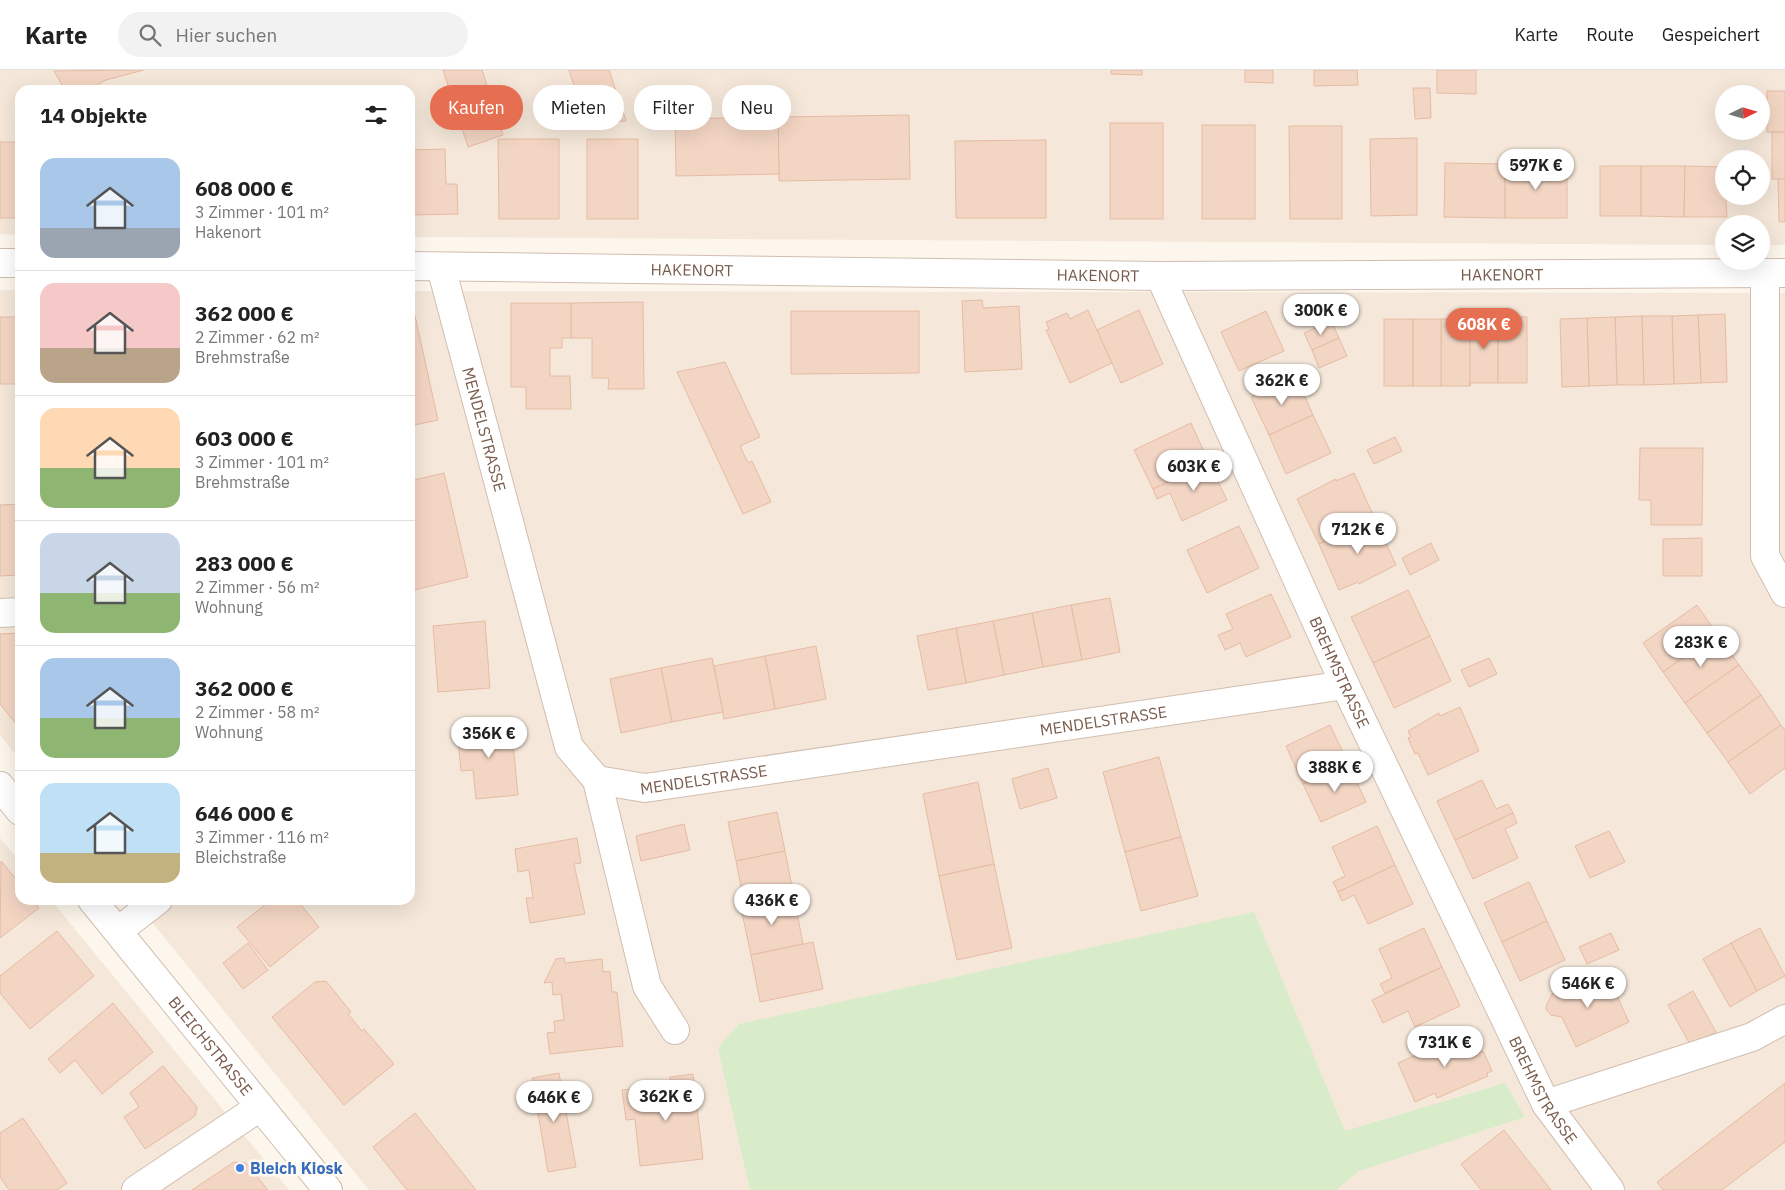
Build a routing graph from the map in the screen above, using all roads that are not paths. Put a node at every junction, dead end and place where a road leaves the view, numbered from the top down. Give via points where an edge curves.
1 (0, 263) edge
2 (15, 263) edge
3 (415, 266) edge
4 (441, 267) junction
5 (1775, 273) edge
6 (1160, 276) junction
7 (1785, 593) edge
8 (15, 612) edge
9 (0, 613) edge
10 (1345, 685) junction
11 (597, 780) junction
12 (0, 786) edge
13 (15, 805) edge
14 (96, 905) edge
15 (152, 905) edge
16 (118, 931) junction
17 (1785, 1019) edge
18 (675, 1030) dead end
19 (1546, 1104) junction
20 (260, 1106) junction
21 (136, 1190) edge
22 (328, 1190) edge
23 (1610, 1190) edge

1 - 2 street
3 - 4 street, HAKENORT
4 - 6 street, HAKENORT
4 - 11 street, MENDELSTRASSE via 570,747
5 - 6 street, HAKENORT
5 - 7 street via 1765,556
6 - 10 street, BREHMSTRASSE
8 - 9 street
10 - 11 street, MENDELSTRASSE via 644,788
10 - 19 street, BREHMSTRASSE
11 - 18 street via 647,986
12 - 13 street
14 - 16 street, BLEICHSTRASSE
15 - 16 street
16 - 20 street, BLEICHSTRASSE
17 - 19 street via 1752,1037
19 - 23 street, BREHMSTRASSE
20 - 21 street
20 - 22 street, BLEICHSTRASSE

